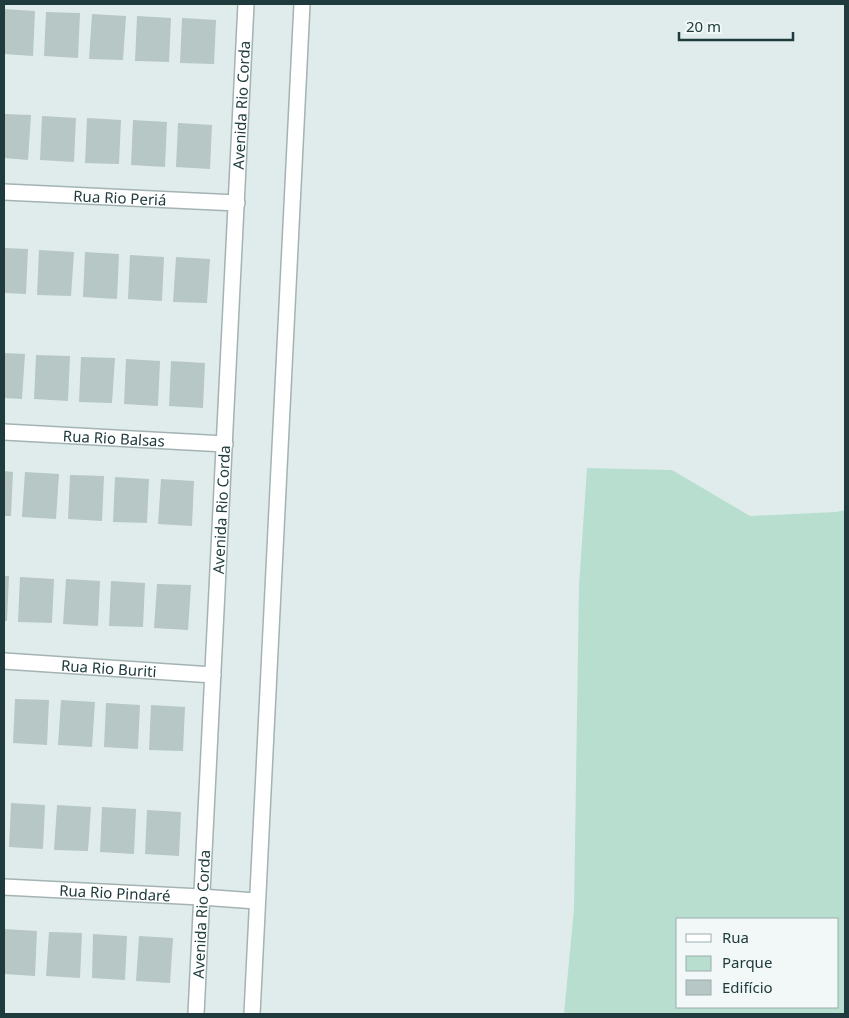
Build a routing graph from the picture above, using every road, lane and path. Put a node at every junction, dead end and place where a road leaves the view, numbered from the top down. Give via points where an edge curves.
1 (246, 4) edge
2 (302, 4) edge
3 (4, 192) edge
4 (236, 203) junction
5 (4, 432) edge
6 (225, 444) junction
7 (4, 661) edge
8 (213, 675) junction
9 (4, 887) edge
10 (202, 897) junction
11 (258, 901) junction
12 (196, 1014) edge
13 (252, 1014) edge

1 - 4 street, Avenida Rio Corda
2 - 11 street
3 - 4 street, Rua Rio Periá
4 - 6 street, Avenida Rio Corda
5 - 6 street, Rua Rio Balsas
6 - 8 street, Avenida Rio Corda
7 - 8 street, Rua Rio Buriti
8 - 10 street, Avenida Rio Corda
9 - 10 street, Rua Rio Pindaré
10 - 11 street, Rua Rio Pindaré
10 - 12 street, Avenida Rio Corda
11 - 13 street

